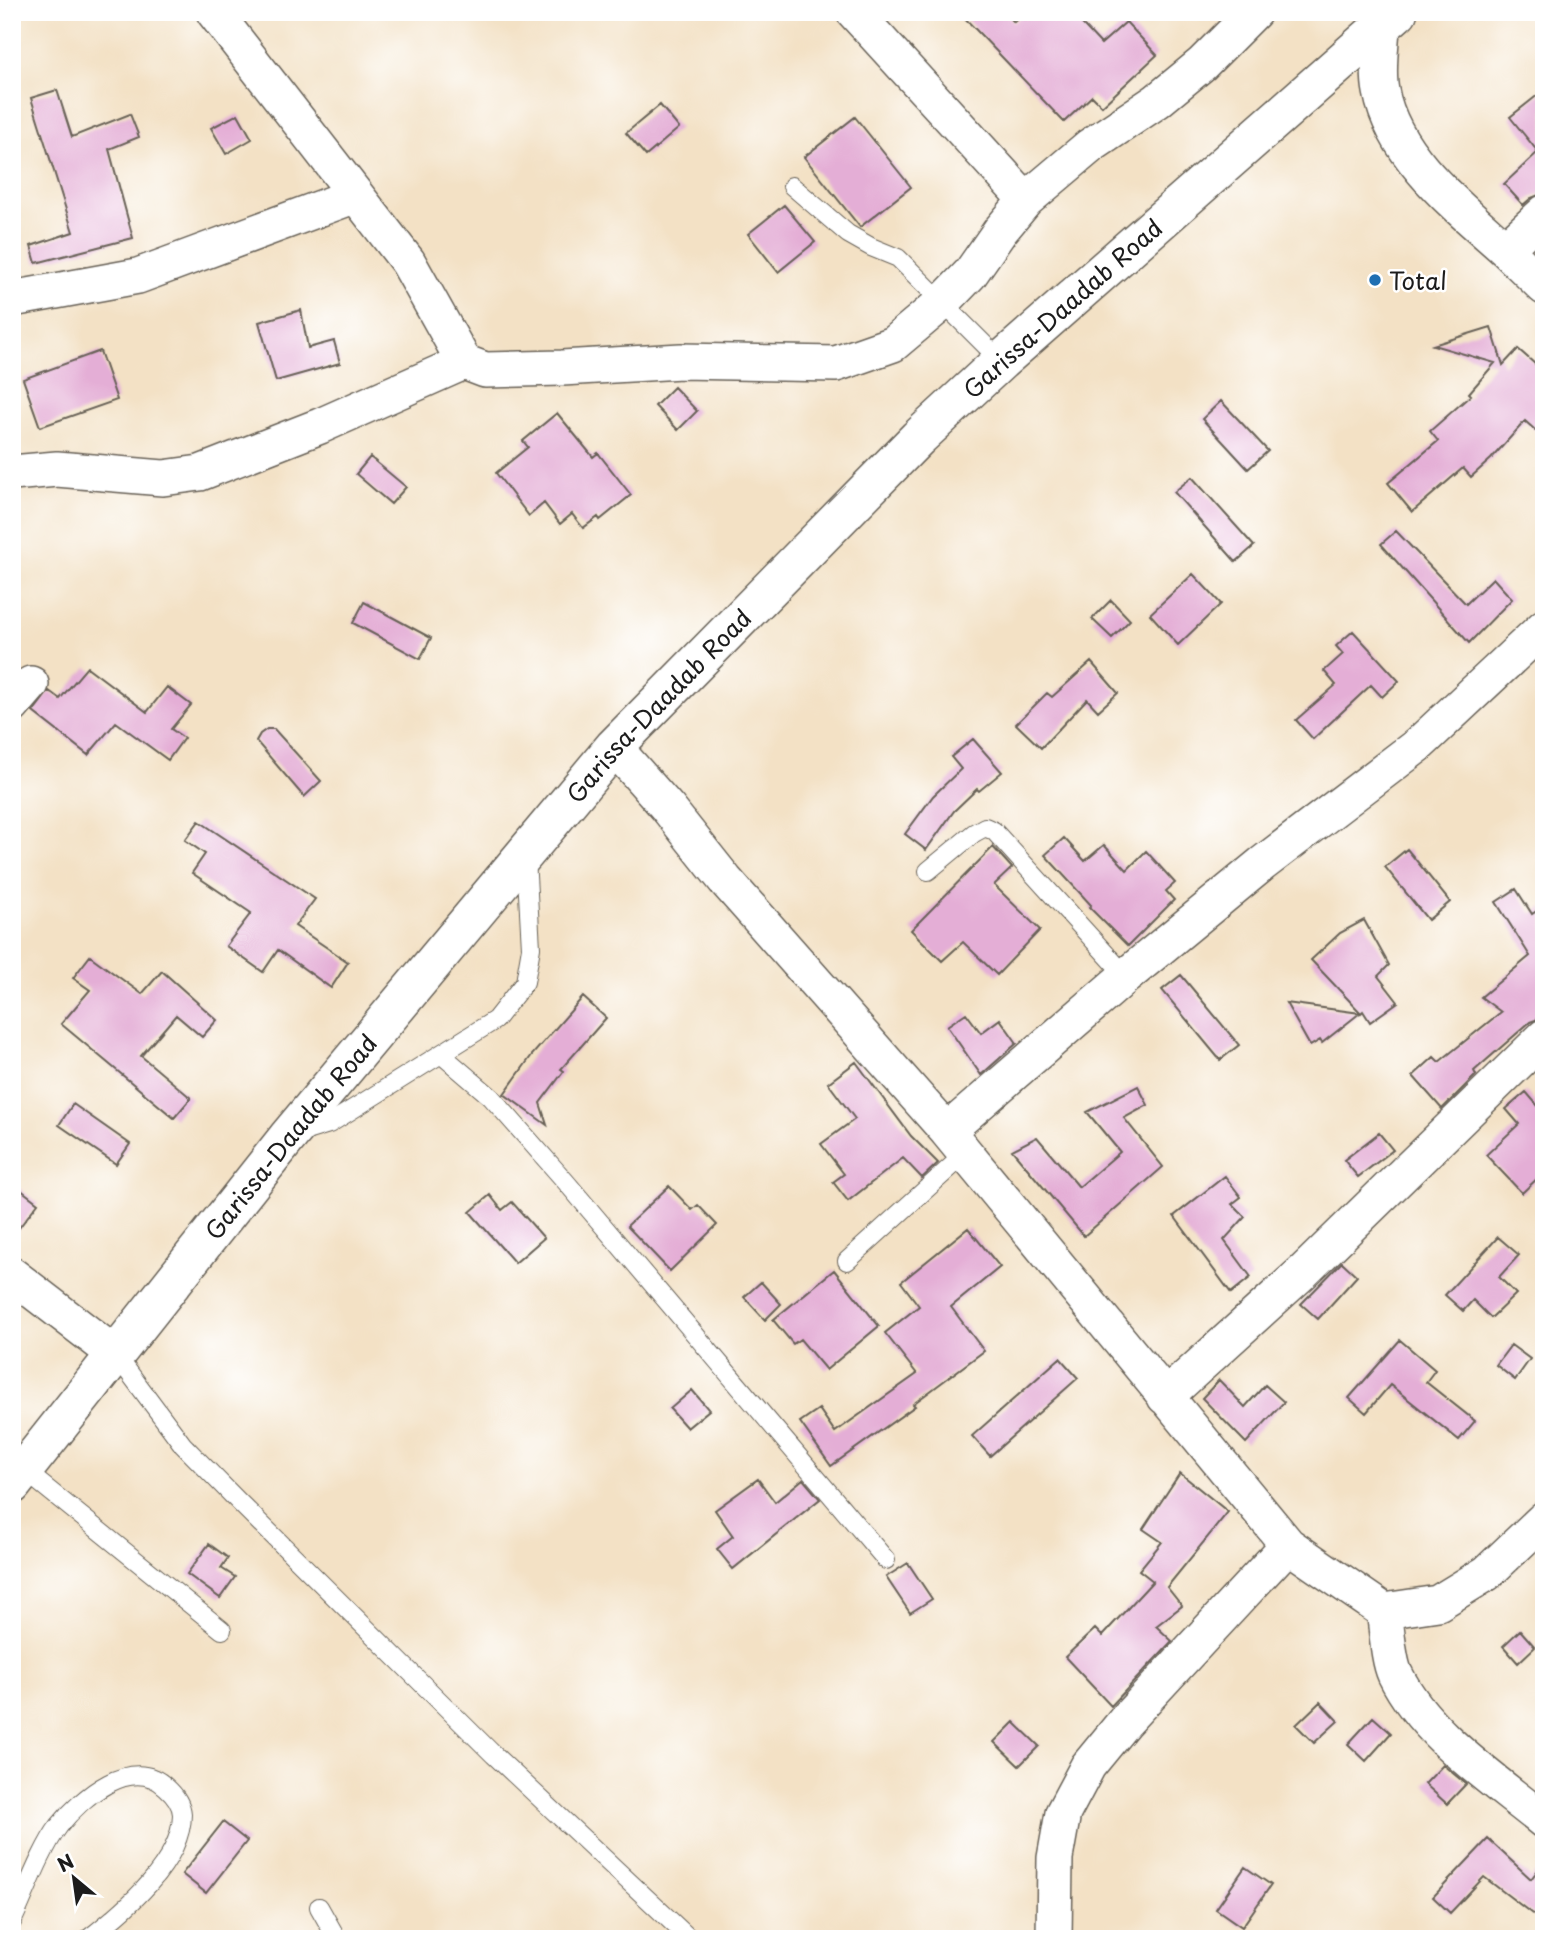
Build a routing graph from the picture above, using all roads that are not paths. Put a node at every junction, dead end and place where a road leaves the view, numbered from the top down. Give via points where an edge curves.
1 (214, 12) edge
2 (854, 12) edge
3 (1254, 12) edge
4 (1390, 19) edge
5 (792, 186) dead end
6 (356, 195) junction
7 (1027, 200) junction
8 (1544, 213) edge
9 (1505, 249) junction
10 (1544, 287) edge
11 (12, 299) edge
12 (943, 302) junction
13 (1001, 361) junction
14 (464, 362) junction
15 (12, 473) edge
16 (1539, 641) edge
17 (614, 747) junction
18 (525, 853) junction
19 (928, 872) dead end
20 (1126, 976) junction
21 (1544, 1037) edge
22 (442, 1055) junction
23 (287, 1138) junction
24 (956, 1142) junction
25 (847, 1261) dead end
26 (12, 1275) edge
27 (116, 1355) junction
28 (1165, 1397) junction
29 (18, 1477) edge
30 (1544, 1519) edge
31 (1288, 1545) junction
32 (887, 1560) dead end
33 (1384, 1611) junction
34 (222, 1630) dead end
35 (1544, 1821) edge
36 (319, 1907) dead end
37 (12, 1922) edge
38 (88, 1939) edge
39 (337, 1939) edge
40 (690, 1939) edge
41 (1054, 1939) edge

1 - 6 street
2 - 7 street
3 - 7 street via 1202,64 1090,146
4 - 9 street via 1380,90 1394,129 1425,173
4 - 13 highway, Garissa-Daadab Road
5 - 12 lane via 848,234 898,258
6 - 11 street via 138,276
6 - 14 street via 408,262
7 - 12 street
8 - 9 street
9 - 10 street
12 - 13 lane
12 - 14 street via 893,344 836,364 681,361 485,370
13 - 17 highway, Garissa-Daadab Road via 918,438
14 - 15 street via 200,473 163,478 57,469
16 - 20 street via 1418,746 1262,864
17 - 18 highway, Garissa-Daadab Road
17 - 24 street
18 - 22 lane via 531,948 525,982 495,1020
18 - 23 highway, Garissa-Daadab Road
19 - 20 lane via 974,833 985,827 994,831
20 - 24 street
21 - 28 street via 1304,1271
22 - 23 lane via 329,1124
22 - 32 lane via 491,1097 558,1172
23 - 27 highway, Garissa-Daadab Road
24 - 25 lane
24 - 28 street
26 - 27 street
27 - 29 highway, Garissa-Daadab Road
27 - 40 lane via 183,1445 239,1502 494,1755
28 - 31 street
29 - 34 lane
30 - 33 street via 1487,1573 1438,1603
31 - 33 street
31 - 41 street via 1088,1766 1063,1814 1055,1858
33 - 35 street via 1394,1673 1419,1711 1443,1737
36 - 39 lane
37 - 38 lane via 58,1827 82,1802 116,1779 142,1775 159,1779 176,1796 182,1813 176,1842 156,1877

